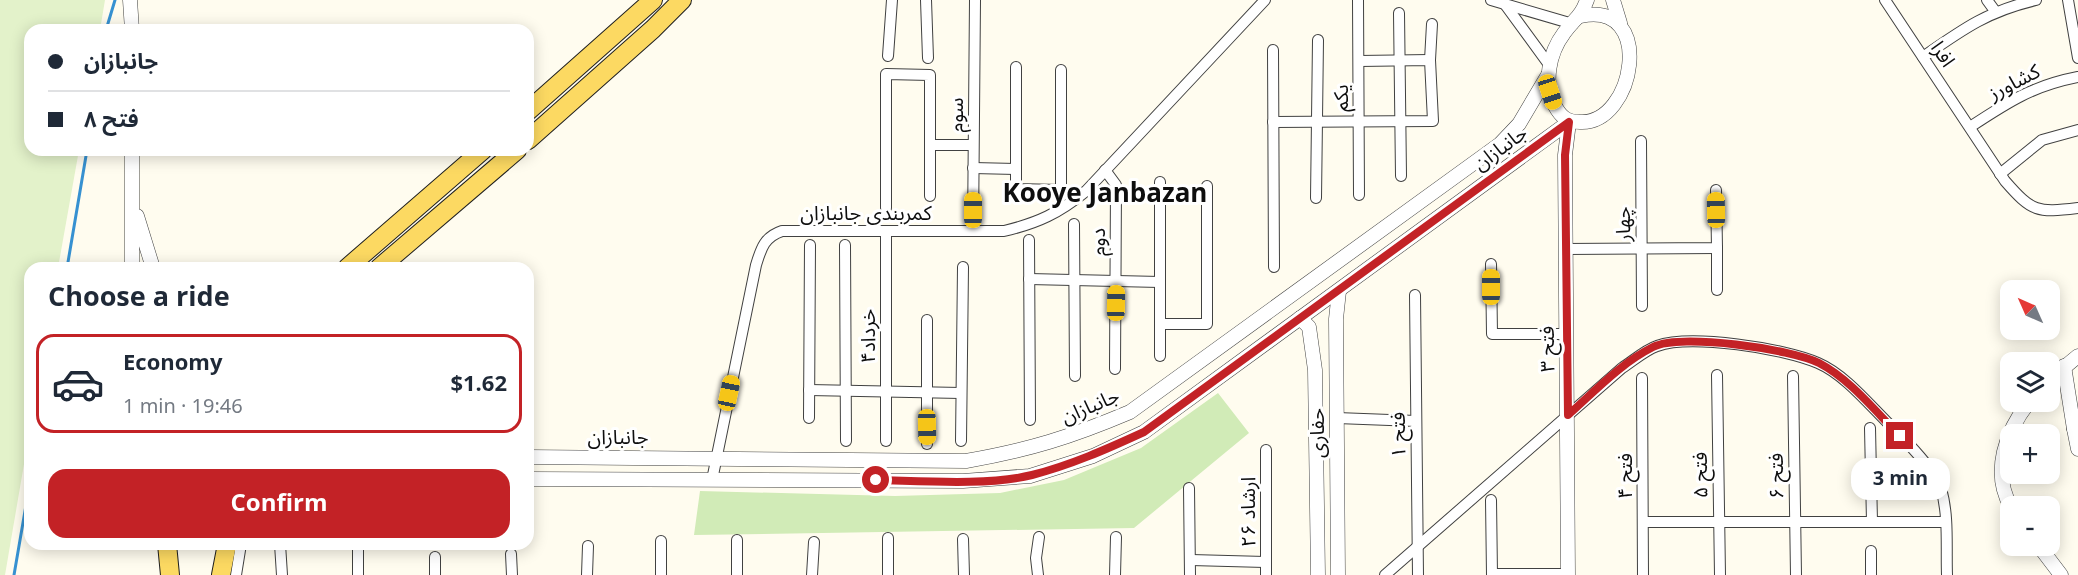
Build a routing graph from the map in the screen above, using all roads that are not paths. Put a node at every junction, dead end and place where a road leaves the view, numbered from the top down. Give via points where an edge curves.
1 (130, 0) edge
2 (652, 0) edge
3 (682, 0) edge
4 (892, 0) edge
5 (926, 0) edge
6 (975, 0) edge
7 (1265, 0) edge
8 (1358, 0) edge
9 (1491, 0) edge
10 (1587, 0) edge
11 (1613, 0) edge
12 (1885, 0) edge
13 (1987, 0) edge
14 (2036, 0) edge
15 (2068, 0) edge
16 (1503, 3) junction
17 (1995, 11) junction
18 (1399, 13) dead end
19 (1577, 20) junction
20 (1620, 23) junction
21 (132, 24) edge
22 (1432, 24) dead end
23 (1318, 40) dead end
24 (1273, 50) dead end
25 (888, 56) dead end
26 (1923, 57) junction
27 (928, 58) dead end
28 (2078, 58) edge
29 (1430, 60) junction
30 (1359, 61) junction
31 (1399, 62) junction
32 (1016, 67) dead end
33 (1062, 70) dead end
34 (1549, 70) junction
35 (2078, 77) edge
36 (534, 106) edge
37 (1273, 122) junction
38 (1317, 122) junction
39 (1569, 122) junction
40 (1359, 123) junction
41 (1400, 123) junction
42 (1970, 127) junction
43 (2078, 130) edge
44 (534, 135) edge
45 (1641, 141) dead end
46 (930, 145) junction
47 (973, 145) junction
48 (132, 156) edge
49 (476, 156) edge
50 (510, 156) edge
51 (973, 168) junction
52 (1016, 169) junction
53 (1106, 170) junction
54 (2000, 174) junction
55 (1401, 176) dead end
56 (1160, 182) dead end
57 (1207, 186) dead end
58 (1716, 190) dead end
59 (1359, 195) dead end
60 (930, 196) dead end
61 (1316, 198) dead end
62 (132, 200) junction
63 (886, 208) dead end
64 (2078, 208) edge
65 (1074, 224) dead end
66 (886, 231) junction
67 (973, 231) junction
68 (1029, 240) dead end
69 (810, 245) dead end
70 (845, 245) dead end
71 (1642, 248) junction
72 (1717, 248) junction
73 (1565, 249) junction
74 (132, 262) edge
75 (150, 262) edge
76 (355, 262) edge
77 (386, 262) edge
78 (1491, 264) dead end
79 (963, 267) dead end
80 (1274, 267) dead end
81 (1029, 279) junction
82 (1074, 280) junction
83 (1116, 281) junction
84 (1160, 282) junction
85 (1717, 290) dead end
86 (1339, 291) junction
87 (1415, 294) dead end
88 (1642, 306) dead end
89 (1300, 318) junction
90 (927, 320) dead end
91 (1160, 324) junction
92 (1566, 334) junction
93 (1160, 356) dead end
94 (2078, 356) edge
95 (1197, 365) junction
96 (2064, 366) junction
97 (1115, 369) dead end
98 (2060, 370) edge
99 (1717, 375) dead end
100 (1075, 376) dead end
101 (1793, 376) dead end
102 (1642, 378) dead end
103 (1210, 384) junction
104 (809, 390) junction
105 (846, 391) junction
106 (886, 392) junction
107 (927, 392) junction
108 (961, 393) junction
109 (2022, 412) edge
110 (2078, 413) edge
111 (1568, 415) junction
112 (809, 418) dead end
113 (1337, 418) junction
114 (1030, 420) dead end
115 (1416, 421) junction
116 (1870, 428) dead end
117 (2074, 429) junction
118 (846, 441) dead end
119 (886, 441) dead end
120 (961, 441) dead end
121 (927, 444) dead end
122 (2078, 449) edge
123 (1266, 450) dead end
124 (534, 457) edge
125 (716, 457) junction
126 (534, 479) edge
127 (712, 480) junction
128 (1189, 488) dead end
129 (2005, 496) edge
130 (1491, 500) dead end
131 (1643, 522) junction
132 (1719, 522) junction
133 (1795, 522) junction
134 (1872, 522) junction
135 (1945, 522) junction
136 (1039, 537) dead end
137 (1116, 537) dead end
138 (888, 538) dead end
139 (963, 539) dead end
140 (737, 540) dead end
141 (661, 541) dead end
142 (814, 542) dead end
143 (588, 546) dead end
144 (1418, 546) junction
145 (167, 550) edge
146 (167, 550) edge
147 (226, 550) edge
148 (240, 550) edge
149 (280, 550) edge
150 (358, 550) edge
151 (1871, 551) dead end
152 (511, 554) dead end
153 (2047, 556) edge
154 (435, 557) dead end
155 (1191, 560) junction
156 (1265, 562) junction
157 (1492, 574) edge
158 (1568, 574) edge
159 (163, 575) edge
160 (170, 575) edge
161 (221, 575) edge
162 (236, 575) edge
163 (282, 575) edge
164 (358, 575) edge
165 (435, 575) edge
166 (512, 575) edge
167 (587, 575) edge
168 (661, 575) edge
169 (737, 575) edge
170 (812, 575) edge
171 (888, 575) edge
172 (964, 575) edge
173 (1038, 575) edge
174 (1115, 575) edge
175 (1190, 575) edge
176 (1266, 575) edge
177 (1318, 575) edge
178 (1338, 575) edge
179 (1385, 575) edge
180 (1418, 575) edge
181 (1643, 575) edge
182 (1720, 575) edge
183 (1796, 575) edge
184 (1871, 575) edge
185 (1947, 575) edge
186 (2061, 575) edge

1 - 21 street
2 - 36 main road
3 - 44 main road
4 - 25 street
5 - 27 street
6 - 47 street, سوم
7 - 53 street, کمربندی جانبازان
8 - 30 street, یکم
9 - 16 street
10 - 19 street
11 - 20 street
12 - 26 street, افرا
13 - 17 street
14 - 17 street
15 - 28 street
16 - 19 street
16 - 34 street
17 - 26 street
18 - 31 street
19 - 20 street via 1594,12
19 - 34 street via 1564,32
20 - 39 street via 1630,48 1626,82 1602,115 1586,123
22 - 29 street
23 - 38 street
24 - 37 street
26 - 42 street, افرا
29 - 31 street
29 - 41 street via 1433,121
30 - 31 street
30 - 40 street, یکم
31 - 41 street
32 - 52 street
33 - 52 street via 1061,190 1016,189
34 - 39 street via 1554,104
34 - 95 street, جانبازان via 1519,124 1500,144
35 - 42 street, کشاورز via 2051,82 2022,94
37 - 38 street
37 - 80 street
38 - 40 street
38 - 61 street
39 - 73 street, فتح ۳
39 - 86 street, جانبازان
40 - 41 street
40 - 59 street, یکم
41 - 55 street
42 - 54 street, افرا
43 - 54 street via 2042,140
45 - 71 street, چهار
46 - 47 street
46 - 60 street
46 - 63 street via 930,75 886,74
47 - 51 street, سوم
48 - 62 street
49 - 76 main road
50 - 77 main road
51 - 52 street
51 - 67 street, سوم
53 - 67 street, کمربندی جانبازان via 1063,210 1004,231
53 - 83 street, دوم via 1116,185
54 - 64 street, افرا via 2026,205 2049,211
56 - 84 street
57 - 91 street via 1207,324
58 - 72 street
62 - 74 street
62 - 75 street
65 - 82 street
66 - 67 street, کمربندی جانبازان
66 - 106 street, خرداد۴
66 - 125 street, کمربندی جانبازان via 782,231 763,243
68 - 81 street
69 - 104 street
70 - 105 street
71 - 72 street
71 - 73 street
71 - 88 street, چهار
72 - 85 street
73 - 92 street, فتح ۳
78 - 92 street via 1492,334
79 - 108 street
81 - 82 street
81 - 114 street
82 - 83 street
82 - 100 street
83 - 84 street
83 - 97 street, دوم
84 - 91 street
86 - 89 street, جانبازان
86 - 113 street, حفاری
87 - 115 street, فتح ۱
89 - 103 street, جانبازان
89 - 177 street, حفاری via 1309,327 1315,370
90 - 107 street
91 - 93 street
92 - 111 street, فتح ۳
94 - 96 street
95 - 103 street
95 - 125 street, جانبازان via 1130,412 1075,436 1024,451 966,460
96 - 98 street
96 - 117 street
99 - 132 street, فتح ۵
101 - 133 street, فتح ۶
102 - 131 street, فتح ۴
103 - 127 street, جانبازان via 1144,432 1093,456 1030,476 963,481
104 - 105 street
104 - 112 street
105 - 106 street
105 - 118 street
106 - 107 street
106 - 119 street, خرداد۴
107 - 108 street
107 - 121 street
108 - 120 street
109 - 129 street via 2011,428 2002,456
110 - 117 street
111 - 135 street via 1622,368 1655,346 1676,341 1750,347 1819,363 1895,430 1935,478 1941,489
111 - 144 street
111 - 158 street, فتح ۳
113 - 115 street
113 - 178 street, حفاری
115 - 144 street, فتح ۱
116 - 134 street
117 - 122 street
123 - 156 street, ارشاد ۲۶
124 - 125 street, جانبازان
125 - 127 street, کمربندی جانبازان
126 - 127 street, جانبازان
128 - 155 street
130 - 157 street
131 - 132 street
131 - 181 street, فتح ۴
132 - 133 street
132 - 182 street, فتح ۵
133 - 134 street
133 - 183 street, فتح ۶
134 - 135 street
135 - 185 street
136 - 173 street
137 - 174 street
138 - 171 street
139 - 172 street
140 - 169 street
141 - 168 street
142 - 170 street
143 - 167 street
144 - 179 street
144 - 180 street, فتح ۱
145 - 159 street
146 - 160 main road
147 - 161 main road
148 - 162 street
149 - 163 street
150 - 164 street
151 - 184 street
152 - 166 street
153 - 186 street
154 - 165 street
155 - 156 street
155 - 175 street
156 - 176 street, ارشاد ۲۶
157 - 158 street

